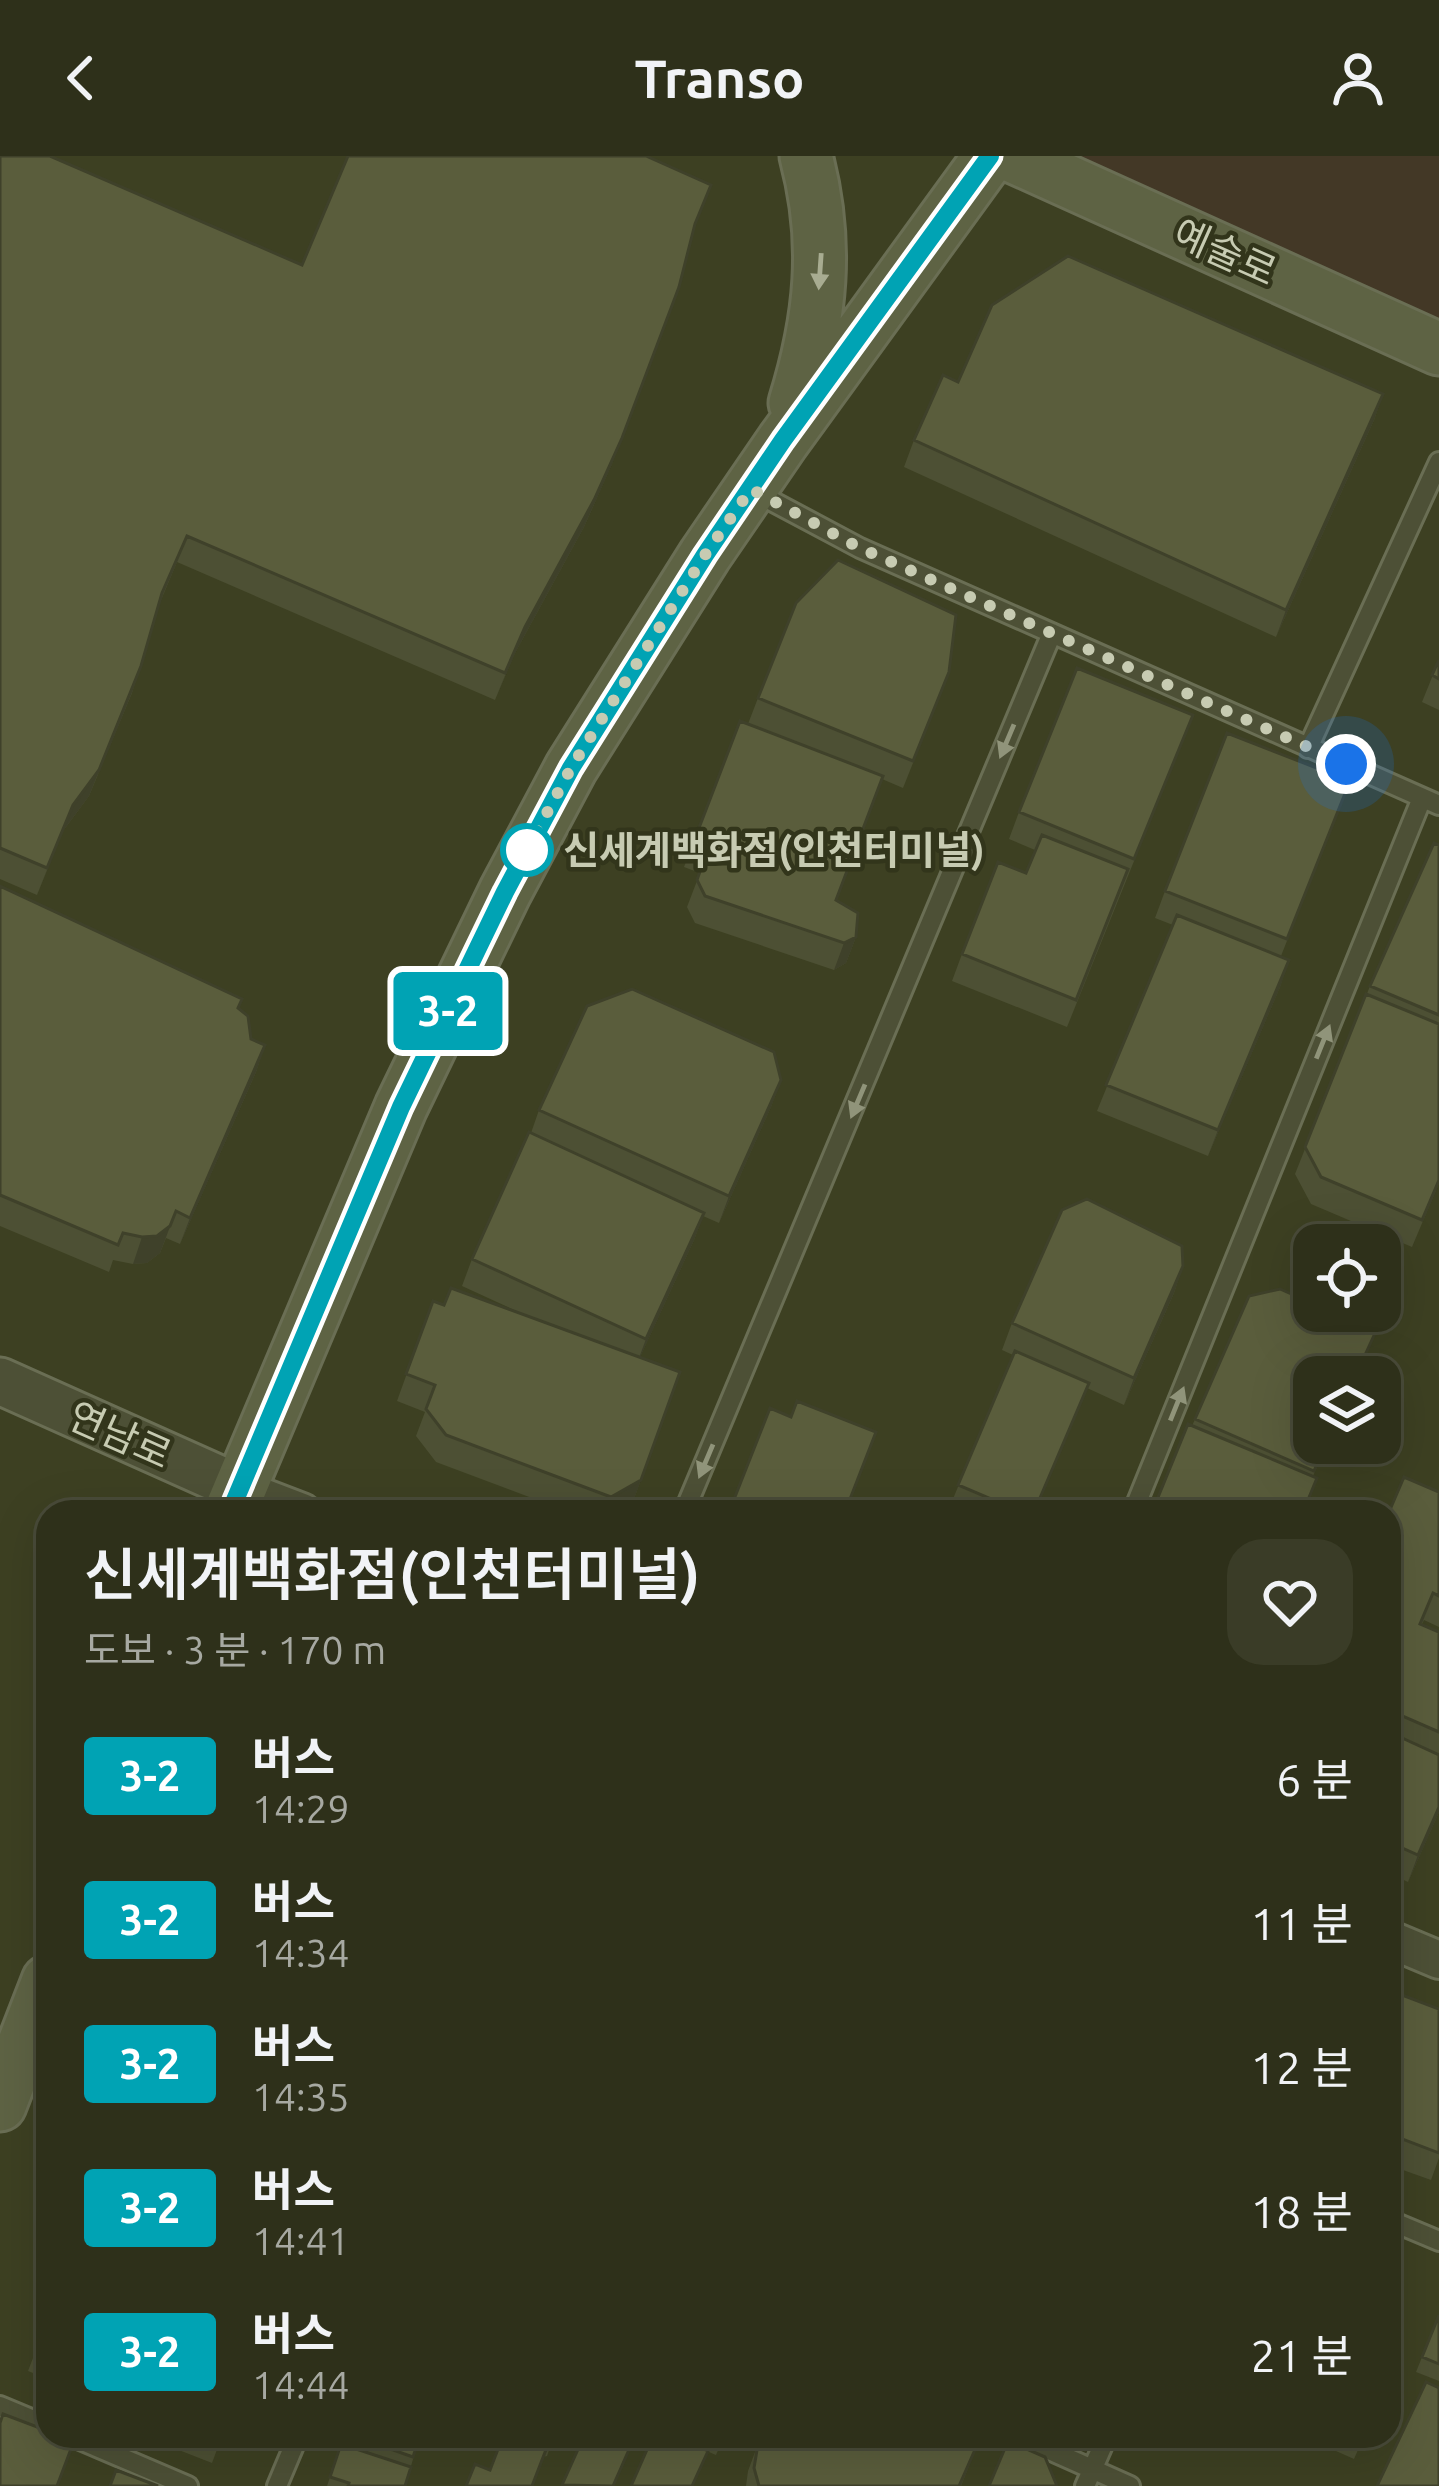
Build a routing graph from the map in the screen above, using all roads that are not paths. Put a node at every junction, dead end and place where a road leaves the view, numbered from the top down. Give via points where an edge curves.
1 (806, 156) edge
2 (990, 156) edge
3 (1012, 156) edge
4 (1439, 349) edge
5 (783, 440) junction
6 (1439, 462) edge
7 (751, 489) junction
8 (1052, 633) junction
9 (1308, 748) junction
10 (1431, 801) edge
11 (0, 1381) edge
12 (235, 1500) edge
13 (689, 1500) edge
14 (1138, 1500) edge
15 (1401, 1944) edge
16 (1439, 1960) edge
17 (36, 2012) edge
18 (0, 2104) edge
19 (1401, 2225) edge
20 (1439, 2241) edge
21 (0, 2405) edge
22 (36, 2421) edge
23 (99, 2448) edge
24 (293, 2448) edge
25 (1038, 2448) edge
26 (1102, 2448) edge
27 (1089, 2478) edge
28 (188, 2486) edge
29 (277, 2486) edge
30 (1130, 2486) edge

1 -> 5 main road via 821,244 819,286 814,335
2 - 5 main road
3 - 4 main road, 예술로
5 - 7 main road
6 - 9 lane
7 - 8 lane via 860,548
7 - 12 main road via 571,768 505,892 401,1107
8 - 9 lane
8 -> 13 lane
9 - 10 lane
14 -> 10 lane
11 - 12 street, 연남로
15 - 16 street
17 - 18 main road
19 - 20 lane
21 - 22 lane
23 - 28 lane
24 - 29 lane
25 - 27 lane
26 - 27 lane
27 - 30 lane

